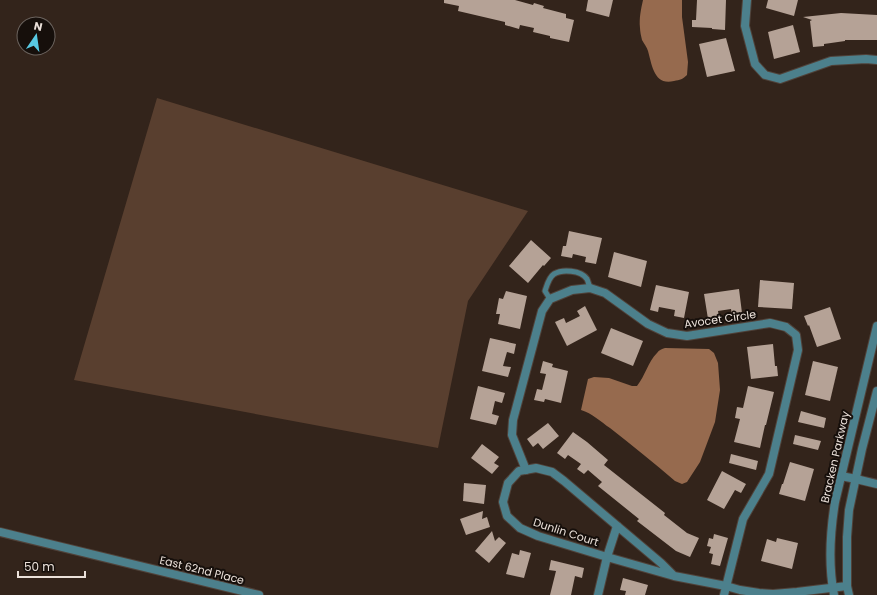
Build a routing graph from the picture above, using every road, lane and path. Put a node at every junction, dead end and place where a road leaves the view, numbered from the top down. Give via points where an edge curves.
1 (747, 0) edge
2 (877, 60) edge
3 (590, 288) junction
4 (550, 299) junction
5 (877, 326) edge
6 (873, 358) edge
7 (877, 391) edge
8 (526, 470) junction
9 (841, 476) junction
10 (856, 479) junction
11 (877, 484) edge
12 (617, 526) junction
13 (0, 532) edge
14 (607, 557) junction
15 (674, 576) junction
16 (726, 586) junction
17 (847, 586) junction
18 (833, 591) edge
19 (259, 595) edge
20 (598, 595) edge
21 (724, 595) edge
22 (849, 595) edge

1 - 2 street via 745,26 755,64 765,75 780,79 831,61
3 - 4 street, Avocet Circle via 572,290
3 - 4 lane via 586,277 577,272 553,274 545,291
3 - 16 street, Avocet Circle via 605,293 648,324 667,333 687,336 770,323 786,327 796,335 798,350 769,474 743,518
4 - 8 street via 542,311 513,420 512,435
5 - 6 street, Bracken Parkway
6 - 9 street, Bracken Parkway
7 - 10 street
8 - 12 street via 536,468 552,472
8 - 14 street, Dunlin Court via 519,471 508,483 503,502 507,516 520,528 538,536
9 - 10 street
9 - 18 street, Bracken Parkway via 831,528 830,560
10 - 11 street
10 - 17 street via 849,510
12 - 14 street
12 - 15 street
13 - 19 street, East 62nd Place
14 - 15 street, Dunlin Court
14 - 20 street
15 - 16 street, Dunlin Court
16 - 18 street, Dunlin Court via 773,594
16 - 21 street, Avocet Circle
17 - 18 street, Dunlin Court
17 - 22 street

